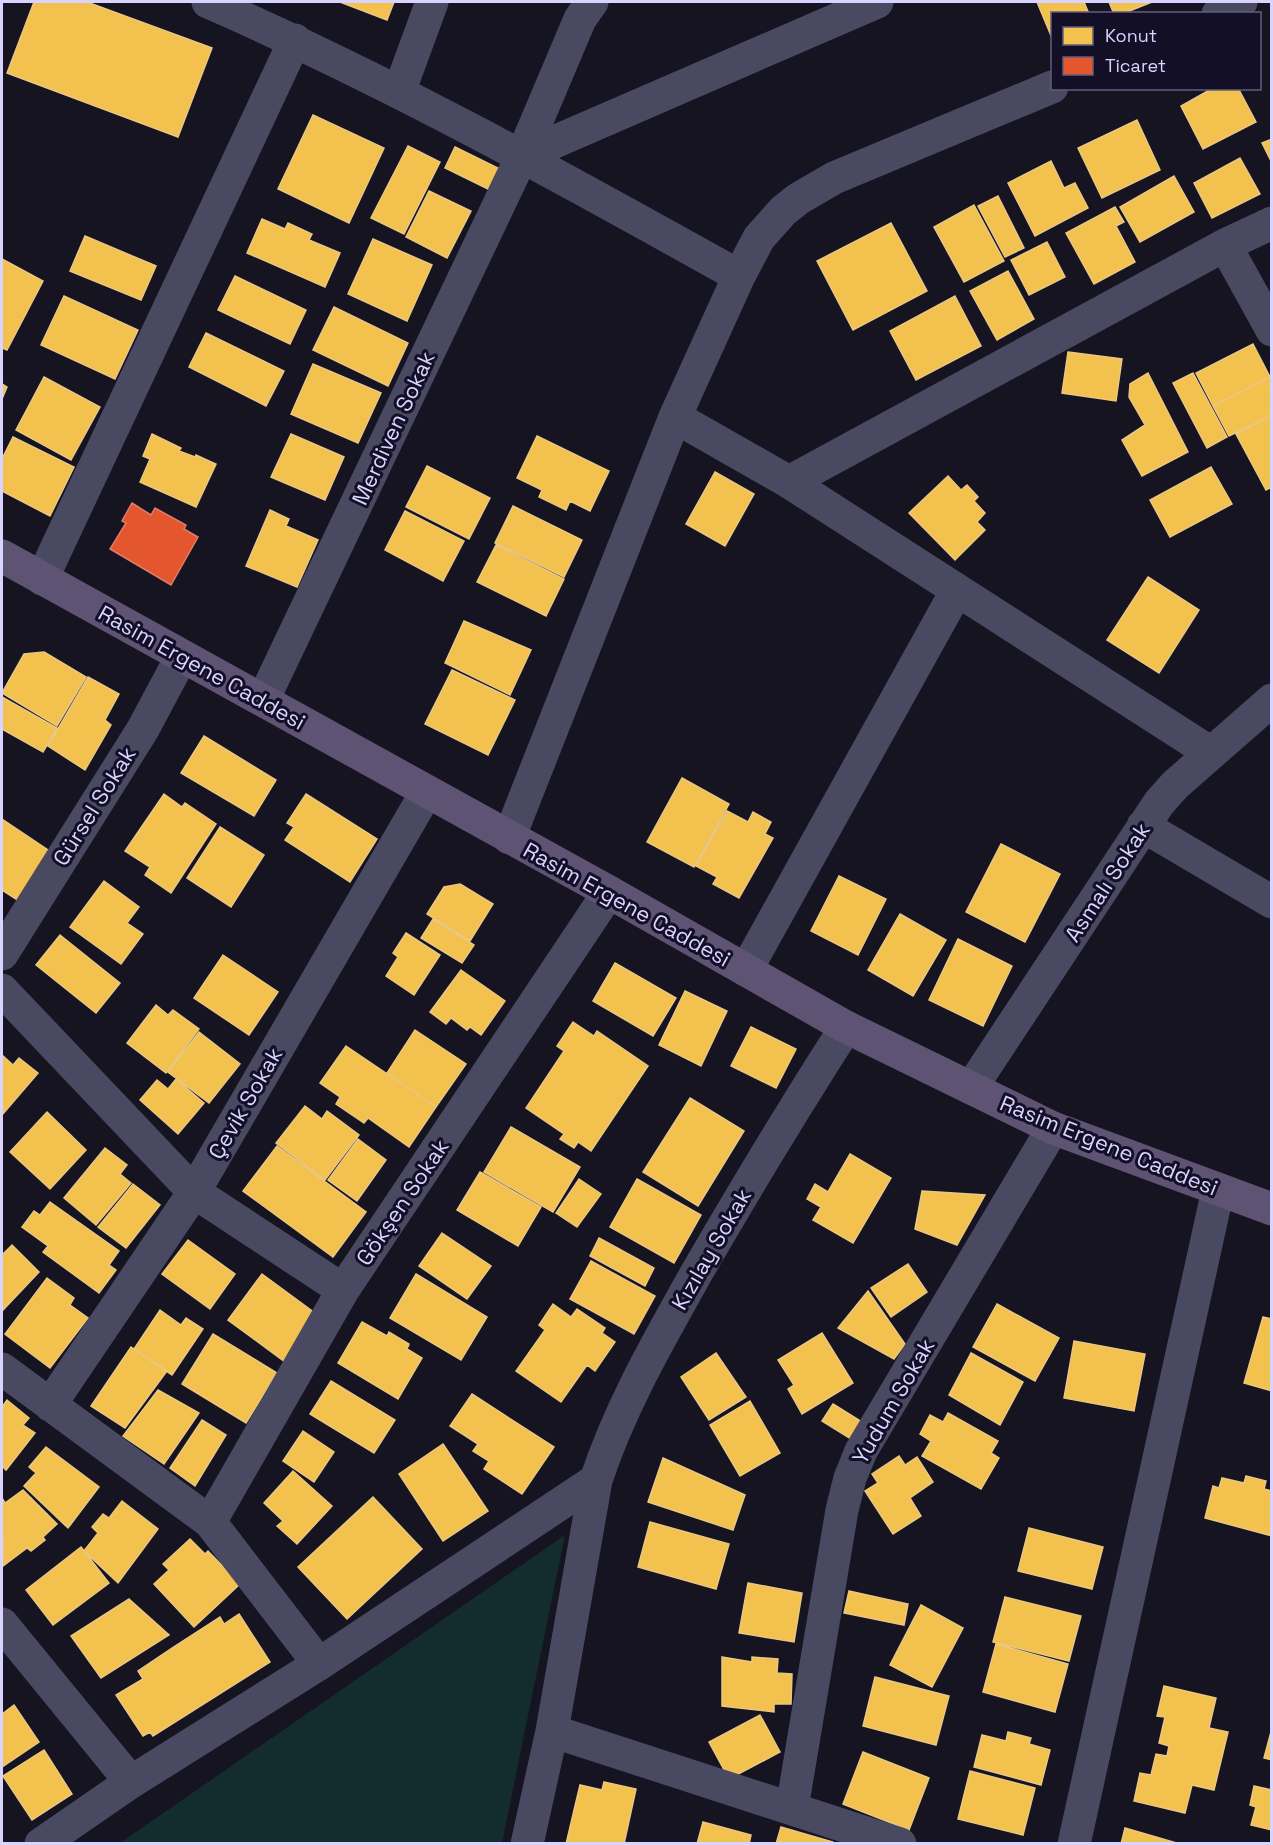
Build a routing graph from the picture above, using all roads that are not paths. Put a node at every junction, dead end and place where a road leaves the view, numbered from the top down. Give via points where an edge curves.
1 (208, 2) edge
2 (432, 2) edge
3 (878, 2) edge
4 (1241, 2) edge
5 (579, 7) edge
6 (1222, 12) edge
7 (295, 40) junction
8 (1051, 88) edge
9 (399, 92) junction
10 (522, 156) junction
11 (1272, 223) edge
12 (1225, 245) junction
13 (739, 276) junction
14 (1272, 330) edge
15 (675, 417) junction
16 (789, 482) junction
17 (4, 563) edge
18 (42, 579) junction
19 (957, 590) junction
20 (182, 656) junction
21 (263, 700) junction
22 (1272, 700) edge
23 (1211, 753) junction
24 (426, 793) junction
25 (1143, 826) junction
26 (509, 838) junction
27 (609, 892) junction
28 (1272, 902) edge
29 (2, 954) edge
30 (747, 970) junction
31 (2, 990) edge
32 (846, 1027) junction
33 (971, 1088) junction
34 (1053, 1128) junction
35 (1218, 1190) junction
36 (194, 1192) junction
37 (1272, 1209) edge
38 (344, 1290) junction
39 (2, 1369) edge
40 (50, 1405) junction
41 (596, 1480) junction
42 (210, 1522) junction
43 (2, 1624) edge
44 (319, 1664) junction
45 (552, 1731) junction
46 (131, 1782) junction
47 (792, 1808) junction
48 (41, 1844) edge
49 (527, 1844) edge
50 (900, 1844) edge
51 (1074, 1844) edge

1 - 7 street
2 - 9 street
3 - 10 street
4 - 6 street
5 - 10 street, Merdiven Sokak
7 - 9 street
7 - 18 street
8 - 13 street via 834,178 798,199 759,238
9 - 10 street
10 - 13 street
10 - 21 street, Merdiven Sokak
11 - 12 street
12 - 14 street
12 - 16 street
13 - 15 street
15 - 16 street
15 - 26 street
16 - 19 street
17 - 18 main road, Rasim Ergene Caddesi
18 - 20 main road, Rasim Ergene Caddesi
19 - 23 street
19 - 30 street
20 - 21 main road, Rasim Ergene Caddesi
20 - 29 street, Gürsel Sokak via 143,729
21 - 24 main road, Rasim Ergene Caddesi
22 - 23 street, Asmalı Sokak
23 - 25 street, Asmalı Sokak via 1164,797
24 - 26 main road, Rasim Ergene Caddesi
24 - 36 street, Çevik Sokak
25 - 28 street
25 - 33 street, Asmalı Sokak
26 - 27 main road, Rasim Ergene Caddesi
27 - 30 main road, Rasim Ergene Caddesi
27 - 38 street, Gökşen Sokak
30 - 32 main road, Rasim Ergene Caddesi
31 - 36 street
32 - 33 main road, Rasim Ergene Caddesi
32 - 41 street, Kızılay Sokak via 782,1127 652,1352 621,1413
33 - 34 main road, Rasim Ergene Caddesi
34 - 35 main road, Rasim Ergene Caddesi
34 - 47 street, Yudum Sokak via 861,1451 850,1478
35 - 37 main road, Rasim Ergene Caddesi
35 - 51 street
36 - 38 street
36 - 40 street, Çevik Sokak
38 - 42 street, Gökşen Sokak
39 - 40 street
40 - 42 street
41 - 44 street
41 - 45 street, Kızılay Sokak
42 - 44 street
43 - 46 street
44 - 46 street
45 - 47 street
45 - 49 street, Kızılay Sokak
46 - 48 street
47 - 50 street

